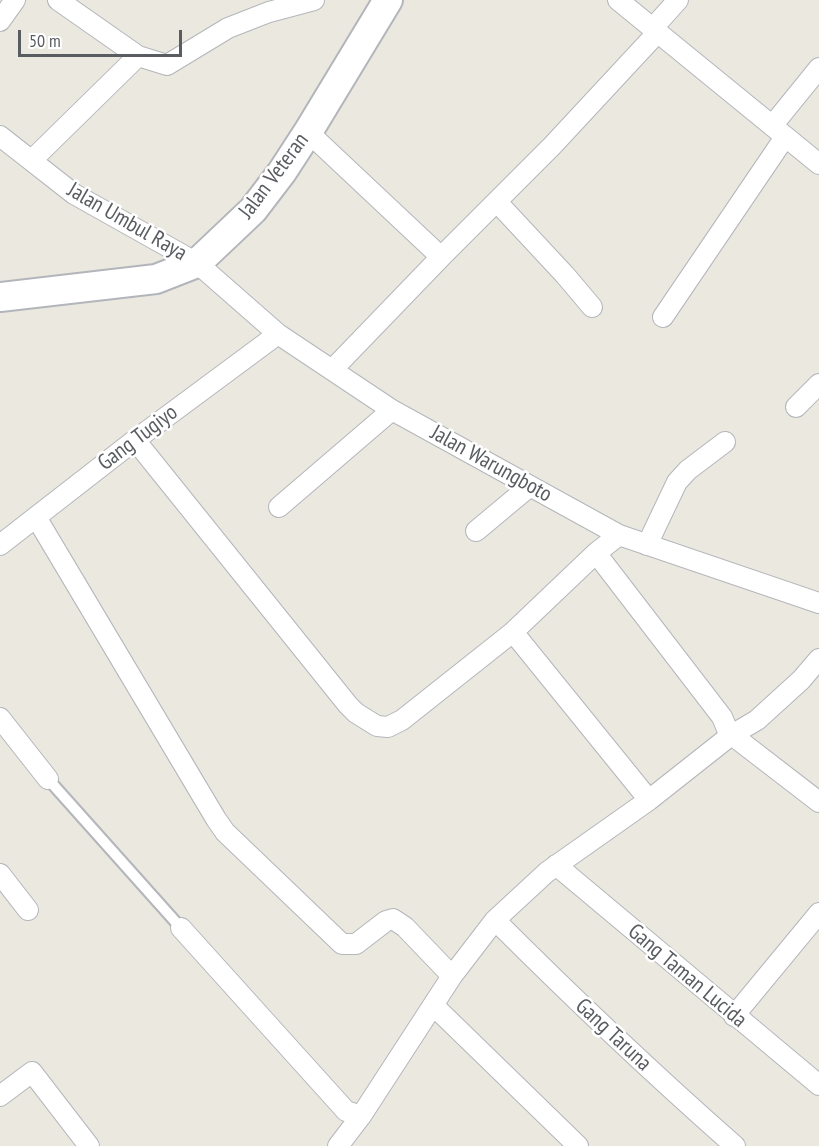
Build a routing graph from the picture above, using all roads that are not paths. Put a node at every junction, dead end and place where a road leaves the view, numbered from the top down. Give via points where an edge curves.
1 (15, 0) edge
2 (58, 0) edge
3 (315, 0) edge
4 (388, 0) edge
5 (618, 0) edge
6 (678, 0) edge
7 (263, 6) edge
8 (0, 21) edge
9 (655, 31) junction
10 (138, 56) junction
11 (819, 68) edge
12 (308, 132) junction
13 (778, 132) junction
14 (0, 136) edge
15 (32, 160) junction
16 (819, 164) edge
17 (497, 202) junction
18 (441, 256) junction
19 (197, 263) junction
20 (0, 297) edge
21 (592, 307) dead end
22 (663, 317) dead end
23 (278, 334) junction
24 (333, 370) junction
25 (819, 384) edge
26 (796, 407) dead end
27 (392, 410) junction
28 (135, 440) junction
29 (724, 442) dead end
30 (530, 486) junction
31 (279, 507) dead end
32 (36, 517) junction
33 (476, 531) dead end
34 (619, 535) junction
35 (0, 545) edge
36 (647, 545) junction
37 (596, 553) junction
38 (819, 603) edge
39 (513, 632) junction
40 (819, 660) edge
41 (0, 718) edge
42 (731, 736) junction
43 (48, 779) joint
44 (650, 800) junction
45 (819, 802) edge
46 (556, 865) junction
47 (0, 874) edge
48 (28, 910) dead end
49 (819, 913) edge
50 (495, 920) junction
51 (181, 928) joint
52 (452, 976) junction
53 (434, 1006) junction
54 (734, 1016) junction
55 (819, 1085) edge
56 (0, 1096) edge
57 (361, 1116) junction
58 (342, 1144) edge
59 (89, 1146) edge
60 (578, 1146) edge
61 (735, 1146) edge

1 - 8 street
2 - 10 street
3 - 7 street
4 - 12 main road, Jalan Veteran
5 - 9 street
6 - 9 street
7 - 10 street via 167,65
9 - 13 street
9 - 17 street
10 - 15 street
11 - 13 street
12 - 18 street
12 - 19 main road, Jalan Veteran via 253,210
13 - 16 street
13 - 22 street
14 - 15 street, Jalan Umbul Raya
15 - 19 street, Jalan Umbul Raya via 74,194
17 - 18 street
17 - 21 street
18 - 24 street
19 - 20 main road, Jalan Veteran via 156,279
19 - 23 street, Jalan Warungboto
23 - 24 street, Jalan Warungboto
23 - 28 street, Gang Tugiyo
24 - 27 street, Jalan Warungboto
25 - 26 street
27 - 30 street, Jalan Warungboto
27 - 31 street
28 - 32 street, Gang Tugiyo
28 - 39 street via 348,705 377,726 388,727 402,720
29 - 36 street via 682,476
30 - 33 street
30 - 34 street, Jalan Warungboto
32 - 35 street, Gang Tugiyo
32 - 52 street via 225,832 342,944 356,944 393,919
34 - 36 street, Jalan Warungboto
34 - 37 street
36 - 38 street, Jalan Warungboto
37 - 39 street
37 - 42 street via 722,717
39 - 44 street
40 - 42 street via 776,704
41 - 43 street
42 - 44 street
42 - 45 street
43 - 51 lane
44 - 46 street
46 - 50 street
46 - 54 street, Gang Taman Lucida
47 - 48 street
49 - 54 street
50 - 52 street
50 - 61 street, Gang Taruna via 663,1083
51 - 57 street via 346,1111
52 - 53 street
53 - 57 street
53 - 60 street
54 - 55 street, Gang Taman Lucida
56 - 59 street via 32,1072
57 - 58 street

